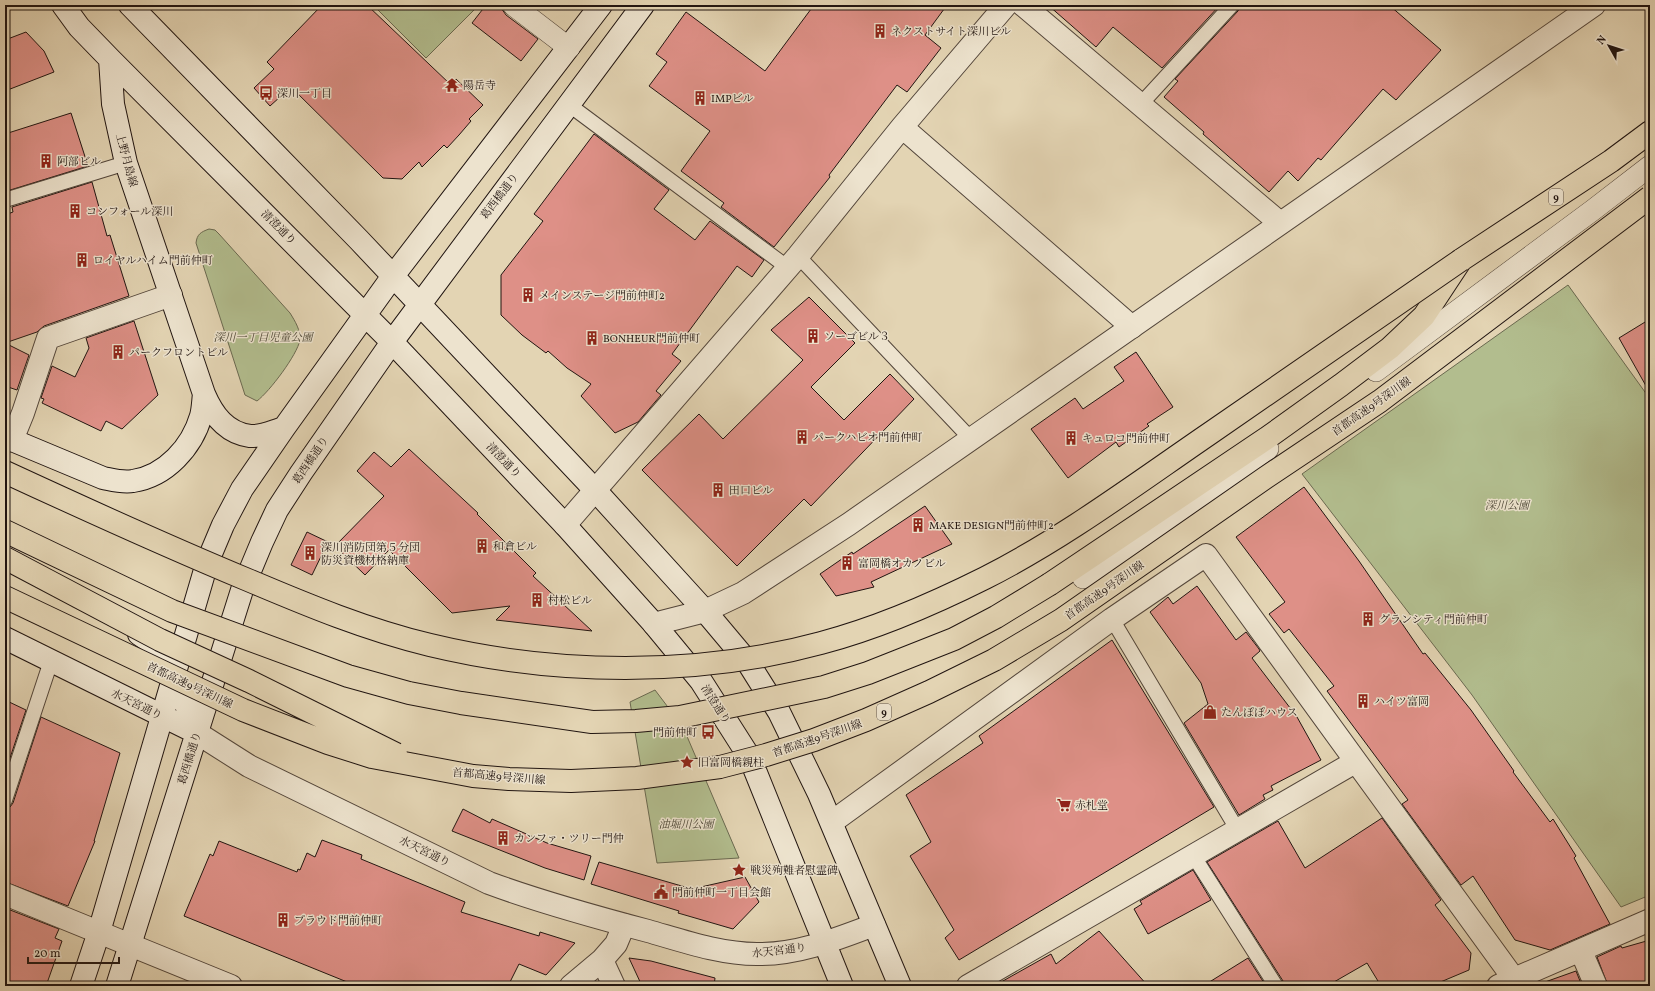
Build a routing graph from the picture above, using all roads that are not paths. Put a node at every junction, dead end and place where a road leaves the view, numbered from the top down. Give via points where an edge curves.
1 (63, 5) edge
2 (130, 5) edge
3 (513, 5) edge
4 (601, 5) edge
5 (642, 5) edge
6 (1006, 5) edge
7 (1023, 5) edge
8 (1232, 5) edge
9 (1594, 5) edge
10 (569, 48) junction
11 (110, 59) junction
12 (568, 104) junction
13 (1140, 105) junction
14 (902, 127) junction
15 (1650, 132) edge
16 (126, 163) junction
17 (1650, 166) edge
18 (1650, 196) edge
19 (5, 200) edge
20 (1280, 223) junction
21 (1461, 260) junction
22 (793, 261) junction
23 (393, 276) junction
24 (171, 295) junction
25 (420, 305) junction
26 (365, 314) junction
27 (1132, 327) junction
28 (392, 342) junction
29 (204, 394) junction
30 (284, 428) junction
31 (971, 438) junction
32 (8, 441) edge
33 (5, 473) edge
34 (595, 490) junction
35 (566, 525) junction
36 (5, 531) edge
37 (5, 558) edge
38 (207, 564) junction
39 (1083, 578) dead end
40 (5, 597) edge
41 (705, 611) junction
42 (1112, 619) junction
43 (654, 624) junction
44 (5, 638) edge
45 (51, 661) junction
46 (175, 673) junction
47 (162, 716) junction
48 (197, 733) junction
49 (1355, 762) junction
50 (422, 767) junction
51 (5, 800) edge
52 (832, 822) junction
53 (1237, 829) junction
54 (1193, 855) junction
55 (5, 894) edge
56 (1650, 920) edge
57 (624, 925) junction
58 (874, 925) junction
59 (99, 932) junction
60 (824, 943) junction
61 (130, 945) junction
62 (1581, 951) junction
63 (602, 960) junction
64 (1506, 983) edge
65 (81, 986) edge
66 (117, 986) edge
67 (231, 986) edge
68 (571, 986) edge
69 (614, 986) edge
70 (842, 986) edge
71 (900, 986) edge
72 (968, 986) edge
73 (1276, 986) edge
74 (1596, 986) edge

1 - 11 main road, 清澄通り via 80,28
2 - 23 main road
3 - 10 street
4 - 10 main road
5 - 12 main road, 葛西橋通り
6 - 14 main road
7 - 13 main road
8 - 13 lane
9 - 20 main road
10 - 23 main road
11 - 16 main road, 上野月島線 via 113,104
11 - 26 main road, 清澄通り
12 - 22 lane
12 - 25 main road, 葛西橋通り
13 - 20 main road
14 - 22 main road
14 - 27 main road
15 - 21 highway, 9
16 - 19 lane
16 - 24 main road, 上野月島線
17 - 39 street via 1378,370 1175,517
18 - 50 highway, 首都高速9号深川線 / 9, bridge via 1380,402 1265,478 1061,620 994,660 929,692 866,720 766,756 681,773 636,778 571,780 474,776
20 - 27 main road
21 - 33 highway, 9, bridge via 1105,506 987,577 872,627 820,644 749,658 680,666 585,668 480,656 426,644 316,608 176,550
21 - 36 highway, bridge via 1424,316 1390,348 1267,438 1043,588 954,639 868,673 824,688 720,710 680,717 592,722 511,712 409,692 348,676 172,611
22 - 31 lane
22 - 34 main road
23 - 25 main road
23 - 26 main road
24 - 29 main road, 上野月島線
24 - 32 main road via 48,338 23,413
25 - 28 main road, 葛西橋通り
25 - 34 main road
26 - 28 main road, 清澄通り
26 - 30 main road
27 - 31 main road
28 - 35 main road, 清澄通り
28 - 48 main road, 葛西橋通り via 277,510 242,590
29 - 30 main road, 上野月島線 via 215,416 235,431 251,436
29 - 32 main road via 202,415 196,430 175,460 162,471 133,482 103,478
30 - 38 main road via 242,489
31 - 41 main road via 843,528 743,592
33 - 38 main road
34 - 35 main road
34 - 41 main road
35 - 43 main road, 清澄通り
37 - 46 main road via 85,598 154,644 169,660
37 - 50 highway, bridge via 147,634 357,733
38 - 46 main road
40 - 50 highway, 首都高速9号深川線 / 9, bridge via 285,728 372,757
41 - 43 main road
41 - 52 main road via 747,661 779,712
42 - 49 main road via 1206,555
42 - 52 main road
42 - 53 lane
43 - 60 main road, 清澄通り via 701,681 750,758
44 - 45 main road, 水天宮通り
45 - 47 main road, 水天宮通り
45 - 51 lane
46 - 47 main road
46 - 48 main road
47 - 48 main road, 水天宮通り
47 - 59 main road
48 - 57 main road, 水天宮通り via 249,766 489,883
48 - 61 main road, 葛西橋通り
49 - 53 main road
49 - 64 main road
52 - 58 main road
53 - 54 main road
54 - 72 main road
54 - 73 lane
55 - 59 main road
56 - 62 main road
57 - 60 main road, 水天宮通り via 734,953 786,951
57 - 63 main road via 616,944
58 - 60 main road, 水天宮通り
58 - 71 main road
59 - 61 main road
59 - 65 main road
60 - 70 main road, 清澄通り
61 - 66 main road, 葛西橋通り
61 - 67 main road
62 - 64 main road
62 - 74 main road
63 - 68 main road
63 - 69 main road

